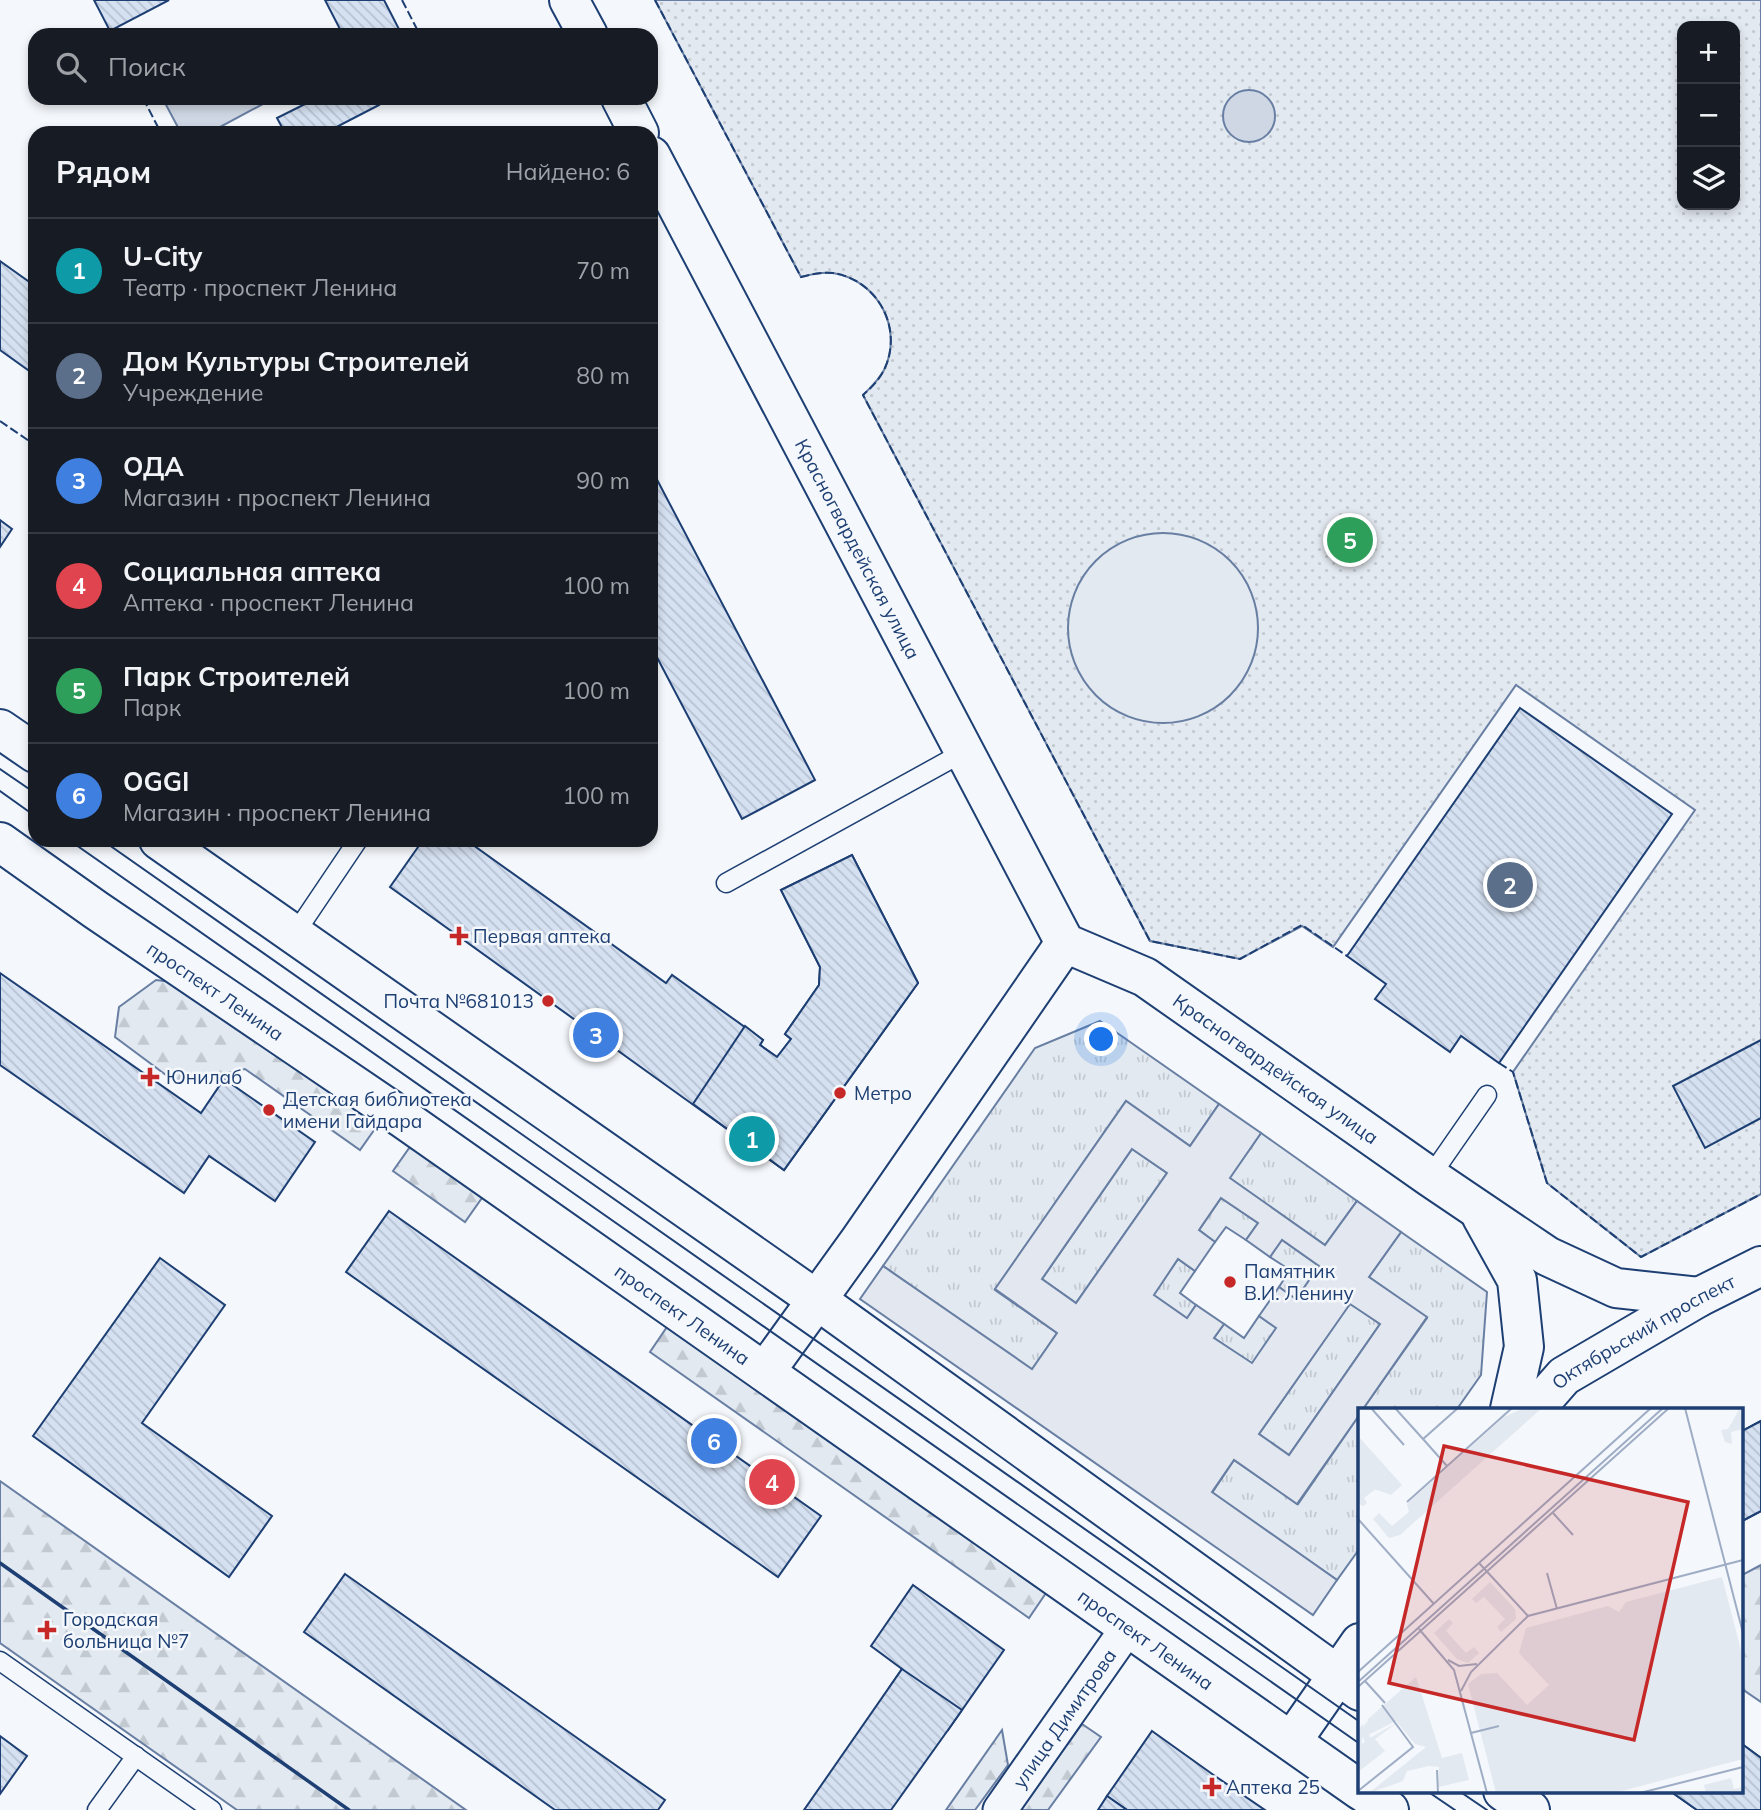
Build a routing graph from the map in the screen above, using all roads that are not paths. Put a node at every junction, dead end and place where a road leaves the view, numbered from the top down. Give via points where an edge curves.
1 (569, 0) edge
2 (584, 28) edge
3 (625, 105) edge
4 (635, 126) edge
5 (658, 169) edge
6 (0, 729) edge
7 (28, 748) edge
8 (964, 752) junction
9 (0, 842) edge
10 (169, 847) edge
11 (353, 847) edge
12 (726, 883) dead end
13 (294, 935) junction
14 (1065, 943) junction
15 (1487, 1095) dead end
16 (1430, 1177) junction
17 (1478, 1209) junction
18 (1761, 1266) edge
19 (1699, 1297) junction
20 (817, 1300) junction
21 (765, 1372) junction
22 (1510, 1408) edge
23 (1536, 1408) edge
24 (1129, 1626) junction
25 (1358, 1650) edge
26 (0, 1661) edge
27 (1349, 1683) edge
28 (1292, 1741) junction
29 (136, 1756) junction
30 (1358, 1788) edge
31 (1364, 1792) edge
32 (1504, 1792) edge
33 (97, 1810) edge
34 (212, 1810) edge
35 (1000, 1810) edge
36 (1389, 1810) edge
37 (1530, 1810) edge

1 - 2 main road
3 - 4 main road
5 - 8 main road, Красногвардейская улица
6 - 7 main road
8 - 12 lane
8 - 14 main road, Красногвардейская улица
9 - 21 main road, проспект Ленина
10 - 13 main road
11 - 13 lane
13 - 20 main road
14 - 16 main road, Красногвардейская улица via 1145,977
14 - 20 main road
15 - 16 lane
16 - 17 main road, Красногвардейская улица
17 - 19 main road, Красногвардейская улица via 1547,1256 1616,1288
17 - 22 main road, Красногвардейская улица via 1517,1280 1524,1347
18 - 19 main road, Октябрьский проспект
19 - 23 main road, Октябрьский проспект via 1564,1376
20 - 21 main road
20 - 27 main road
21 - 24 main road, проспект Ленина
24 - 28 main road, проспект Ленина
24 - 35 street, улица Димитрова
25 - 27 main road
26 - 29 lane
27 - 28 main road
28 - 30 main road, проспект Ленина
29 - 33 lane
29 - 34 lane
31 - 36 main road, проспект Ленина
32 - 37 main road

